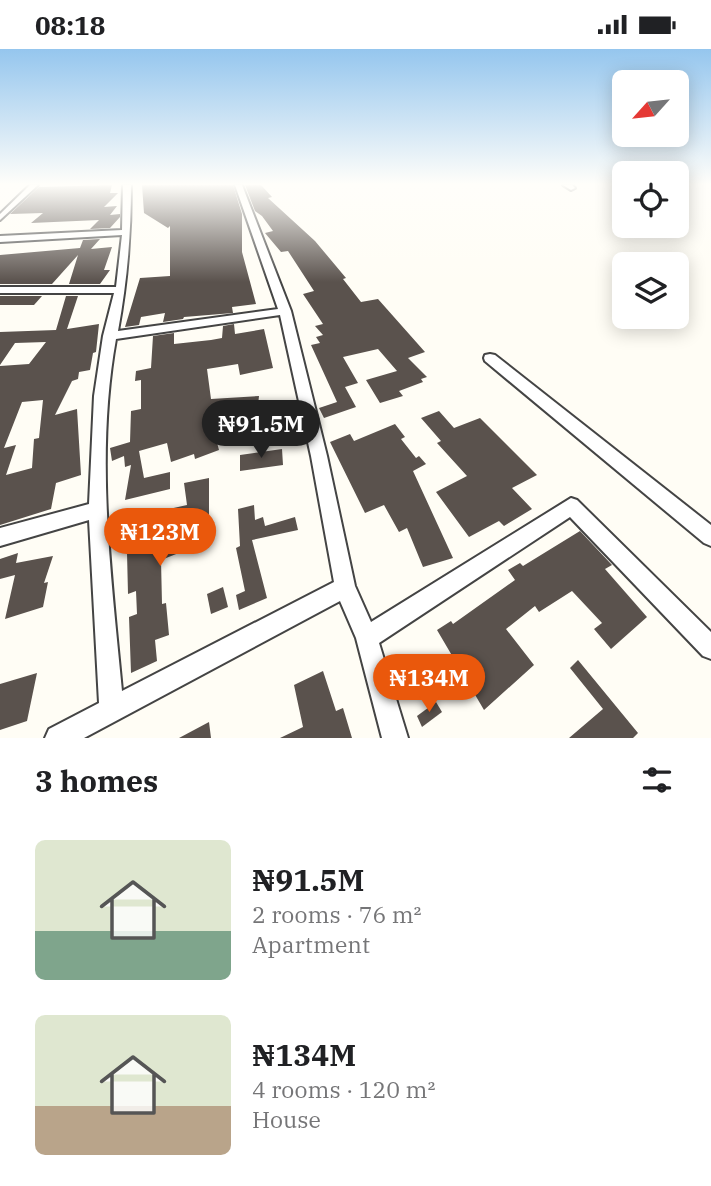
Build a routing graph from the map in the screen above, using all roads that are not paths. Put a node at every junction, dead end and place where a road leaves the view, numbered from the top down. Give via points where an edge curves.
1 (127, 217) edge
2 (250, 217) edge
3 (127, 232) junction
4 (0, 239) edge
5 (121, 290) junction
6 (0, 291) edge
7 (285, 311) junction
8 (109, 336) junction
9 (490, 358) dead end
10 (96, 510) junction
11 (0, 537) edge
12 (711, 537) edge
13 (345, 587) junction
14 (367, 638) junction
15 (711, 647) edge
16 (112, 710) junction
17 (58, 738) edge
18 (395, 738) edge

1 - 3 street
2 - 7 street
3 - 4 street
3 - 5 street
5 - 6 street
5 - 8 street
7 - 8 street
7 - 13 street
8 - 10 street
9 - 12 street
10 - 11 street
10 - 16 street
13 - 14 street
13 - 16 street
14 - 15 street via 570,506
14 - 18 street
16 - 17 street

